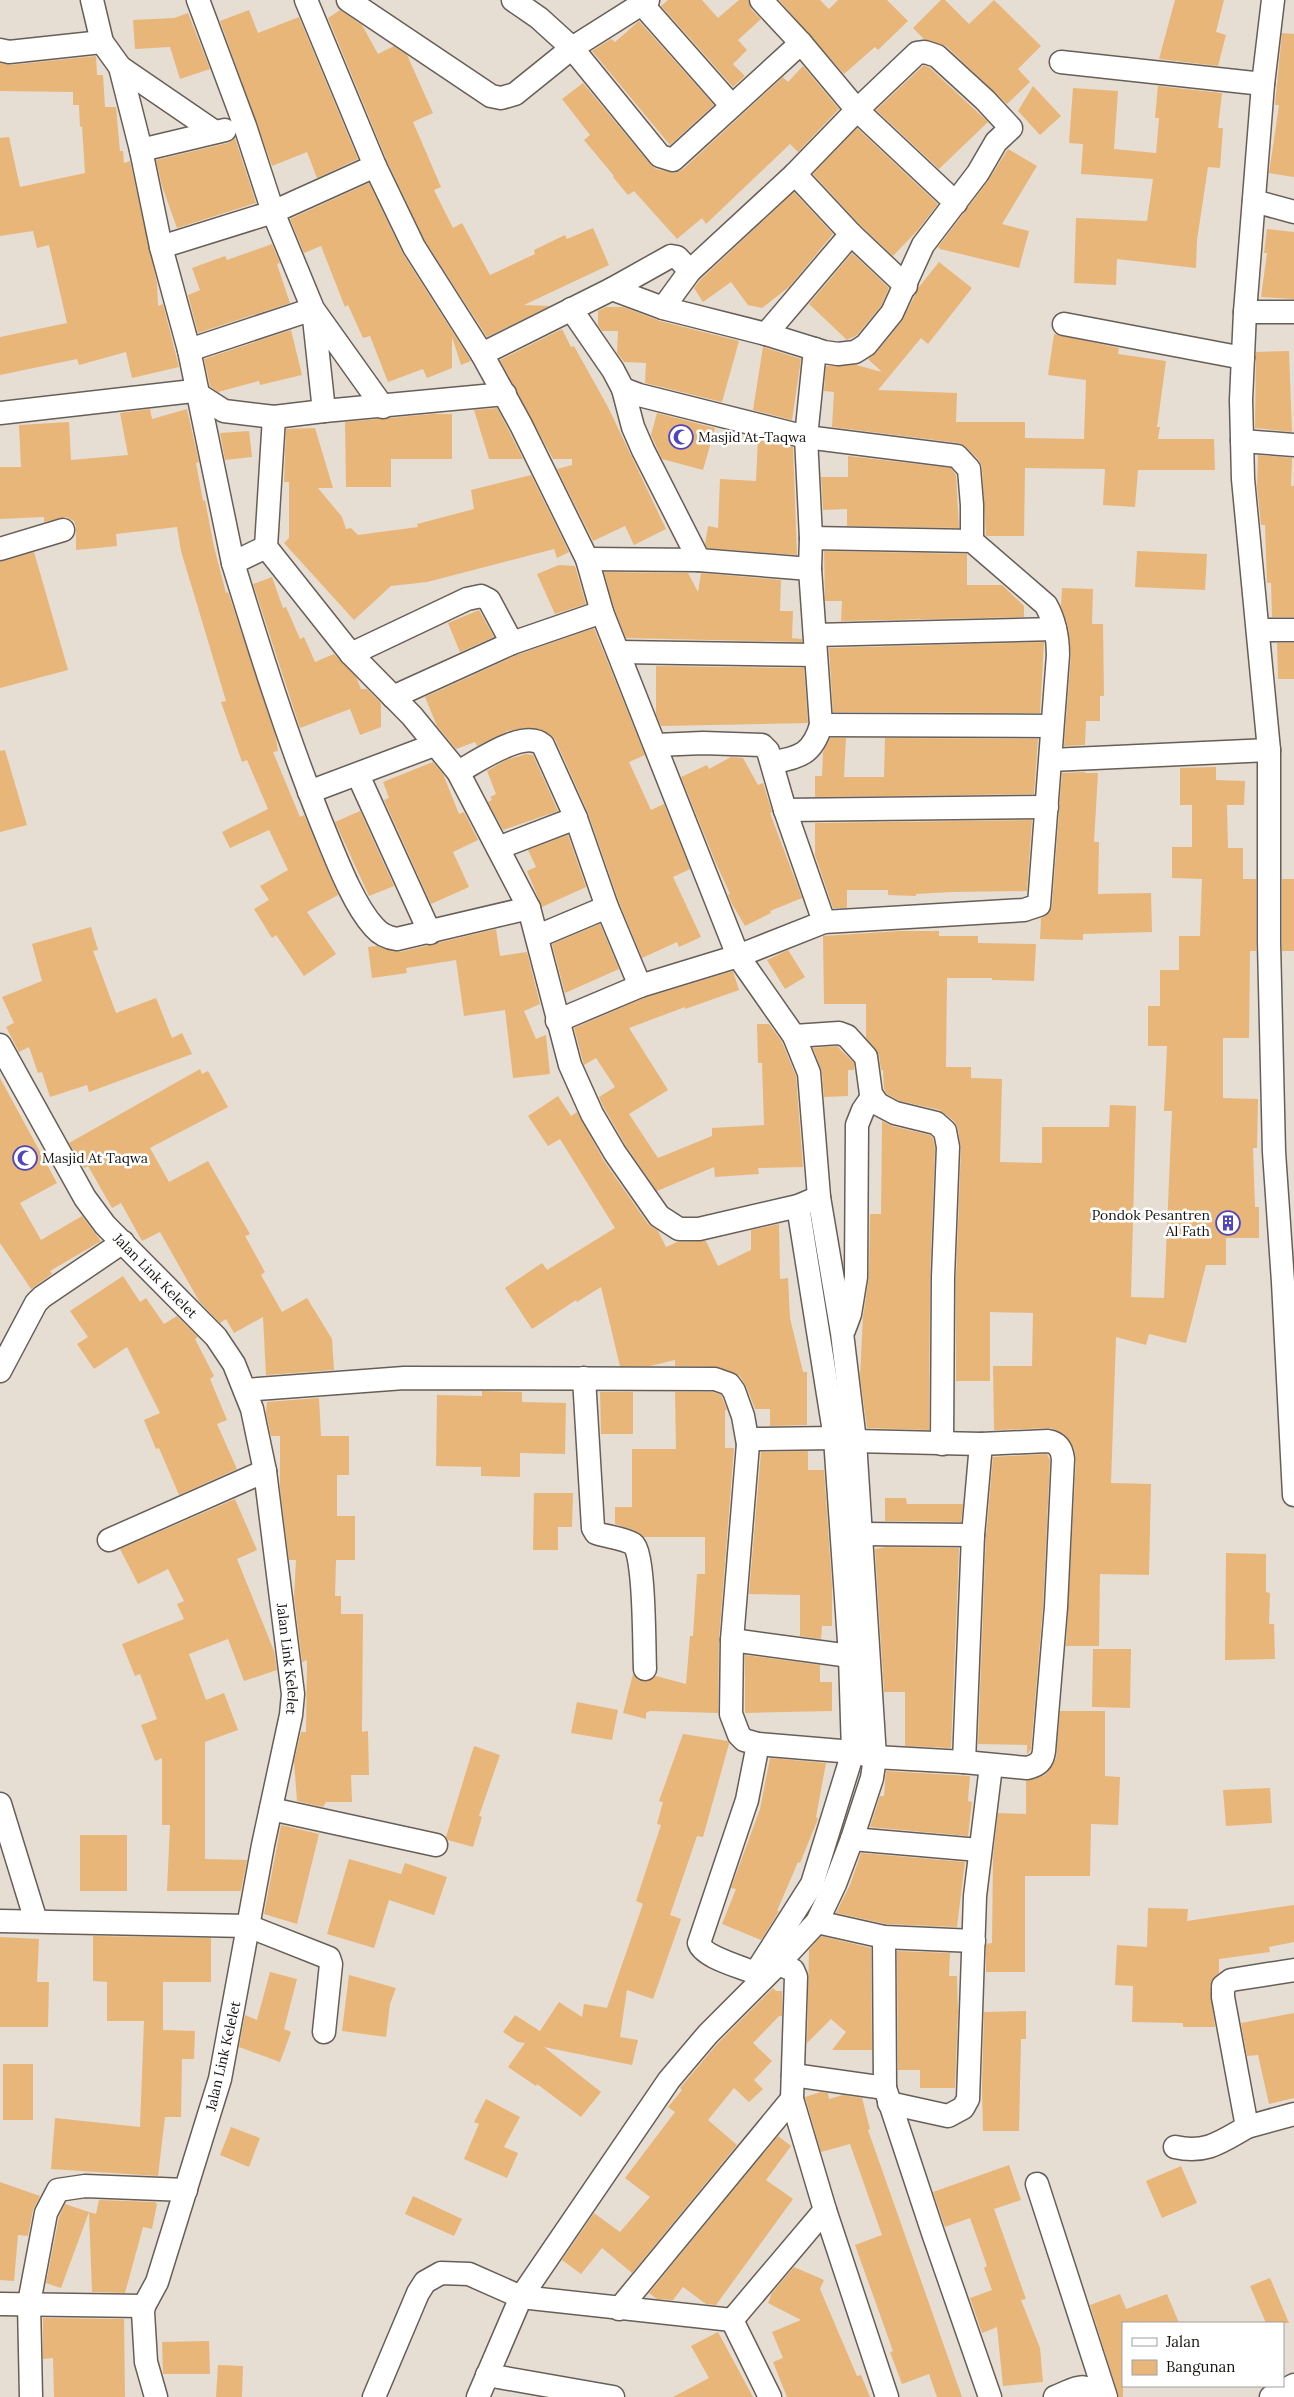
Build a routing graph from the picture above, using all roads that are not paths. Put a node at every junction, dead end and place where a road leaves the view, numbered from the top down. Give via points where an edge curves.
1 (92, 0) edge
2 (198, 0) edge
3 (306, 0) edge
4 (348, 0) edge
5 (513, 0) edge
6 (761, 0) edge
7 (1273, 0) edge
8 (645, 2) edge
9 (102, 42) junction
10 (801, 43) junction
11 (572, 48) junction
12 (0, 50) edge
13 (1061, 62) dead end
14 (120, 67) junction
15 (1263, 84) junction
16 (731, 105) junction
17 (857, 110) junction
18 (245, 126) junction
19 (215, 132) junction
20 (141, 150) junction
21 (375, 166) junction
22 (795, 174) junction
23 (1254, 201) junction
24 (956, 203) junction
25 (273, 212) junction
26 (1294, 212) edge
27 (851, 234) junction
28 (160, 247) junction
29 (690, 272) junction
30 (906, 286) junction
31 (612, 289) junction
32 (663, 308) junction
33 (313, 309) junction
34 (571, 309) junction
35 (1245, 312) junction
36 (1294, 312) edge
37 (1064, 324) dead end
38 (766, 334) junction
39 (815, 349) junction
40 (189, 350) junction
41 (482, 354) junction
42 (1243, 358) junction
43 (623, 389) junction
44 (199, 393) junction
45 (504, 394) junction
46 (383, 407) junction
47 (324, 410) junction
48 (0, 413) edge
49 (274, 418) junction
50 (806, 438) junction
51 (1242, 441) junction
52 (1294, 446) edge
53 (63, 530) dead end
54 (811, 538) junction
55 (972, 541) junction
56 (266, 547) junction
57 (0, 549) edge
58 (587, 559) junction
59 (699, 560) junction
60 (233, 564) junction
61 (810, 569) junction
62 (602, 612) junction
63 (1055, 629) junction
64 (1258, 630) junction
65 (1294, 630) edge
66 (512, 643) junction
67 (815, 645) junction
68 (620, 652) junction
69 (351, 654) junction
70 (393, 697) junction
71 (821, 725) junction
72 (1051, 726) junction
73 (434, 744) junction
74 (656, 745) junction
75 (1269, 750) junction
76 (1051, 760) junction
77 (772, 762) junction
78 (458, 772) junction
79 (358, 774) junction
80 (309, 792) junction
81 (1047, 807) junction
82 (785, 810) junction
83 (576, 818) junction
84 (498, 848) junction
85 (529, 908) junction
86 (607, 908) junction
87 (824, 922) junction
88 (430, 932) junction
89 (538, 936) junction
90 (738, 956) junction
91 (640, 986) junction
92 (557, 1021) junction
93 (794, 1036) junction
94 (0, 1045) edge
95 (872, 1097) junction
96 (819, 1197) junction
97 (798, 1206) junction
98 (123, 1242) junction
99 (842, 1333) junction
100 (0, 1371) edge
101 (584, 1378) junction
102 (245, 1390) junction
103 (845, 1440) junction
104 (748, 1444) junction
105 (942, 1444) junction
106 (981, 1444) junction
107 (265, 1472) junction
108 (1294, 1495) edge
109 (860, 1534) junction
110 (973, 1535) junction
111 (109, 1540) dead end
112 (853, 1566) junction
113 (732, 1640) junction
114 (850, 1656) junction
115 (645, 1670) dead end
116 (758, 1744) junction
117 (864, 1755) junction
118 (964, 1762) junction
119 (991, 1766) junction
120 (0, 1804) edge
121 (271, 1809) junction
122 (852, 1839) junction
123 (436, 1845) dead end
124 (979, 1850) junction
125 (0, 1921) edge
126 (36, 1921) junction
127 (816, 1922) junction
128 (248, 1926) junction
129 (884, 1937) junction
130 (974, 1941) junction
131 (1294, 1970) edge
132 (766, 1971) junction
133 (324, 2032) dead end
134 (793, 2075) junction
135 (887, 2095) junction
136 (792, 2099) junction
137 (1294, 2114) edge
138 (1246, 2127) junction
139 (1175, 2147) dead end
140 (1037, 2184) dead end
141 (186, 2190) junction
142 (825, 2210) junction
143 (521, 2297) junction
144 (29, 2303) junction
145 (0, 2304) edge
146 (144, 2306) junction
147 (620, 2308) junction
148 (732, 2320) junction
149 (487, 2375) junction
150 (1294, 2385) edge
151 (32, 2397) edge
152 (156, 2397) edge
153 (374, 2397) edge
154 (478, 2397) edge
155 (613, 2397) edge
156 (770, 2397) edge
157 (888, 2397) edge
158 (990, 2397) edge
159 (1055, 2397) edge
160 (1101, 2397) edge
161 (1106, 2397) edge
162 (1271, 2397) edge

1 - 9 street
2 - 18 street
3 - 21 street
4 - 11 street via 497,98 514,94
5 - 11 street
6 - 10 street
7 - 15 street
8 - 11 street
8 - 16 street
9 - 12 street via 9,52
9 - 14 street
10 - 16 street
10 - 17 street
11 - 16 street via 660,156 668,160 673,160
13 - 15 street
14 - 19 street
14 - 20 street
15 - 23 street
17 - 22 street
17 - 24 street
17 - 24 street via 914,55 925,52 937,56 986,100 1010,128 996,142
18 - 19 street
18 - 25 street
19 - 20 street
20 - 28 street
21 - 25 street
21 - 41 street via 414,247
22 - 27 street
22 - 29 street
23 - 26 street
23 - 35 street
24 - 30 street via 923,245
25 - 28 street
25 - 33 street
27 - 30 street
27 - 38 street
28 - 40 street
29 - 31 street via 671,256
29 - 32 street
30 - 39 street via 892,314 866,345 847,354
31 - 32 street
31 - 34 street
32 - 38 street
33 - 40 street
33 - 46 street
33 - 47 street
34 - 41 street
34 - 43 street
35 - 36 street
35 - 42 street
37 - 42 street
38 - 39 street
39 - 50 street
40 - 44 street
41 - 45 street
42 - 51 street
43 - 50 street via 639,396
43 - 59 street via 633,428
44 - 48 street via 177,392
44 - 49 street via 224,410
44 - 60 street
45 - 46 street
45 - 58 street
46 - 47 street
47 - 49 street
49 - 56 street
50 - 54 street
50 - 55 street via 952,454 962,459 969,470
51 - 52 street
51 - 64 street
53 - 57 street
54 - 55 street
54 - 61 street
55 - 63 street via 1039,598 1052,616
56 - 60 street
56 - 69 street
58 - 59 street
58 - 62 street
59 - 61 street
60 - 80 street via 283,722
61 - 67 street
62 - 66 street
62 - 68 street
63 - 67 street
63 - 72 street via 1057,667
64 - 65 street
64 - 75 street
66 - 69 street via 489,600 478,596
66 - 70 street
67 - 68 street
67 - 71 street
68 - 74 street
69 - 70 street
70 - 73 street
71 - 72 street
71 - 77 street via 810,749
72 - 76 street
73 - 78 street
73 - 79 street
74 - 77 street via 762,745
74 - 90 street
75 - 76 street
75 - 108 street via 1268,943 1274,1152
76 - 81 street
77 - 82 street
78 - 83 street via 510,744 522,740 537,741 546,749
78 - 84 street
79 - 80 street
79 - 88 street
80 - 88 street via 332,848 373,927 393,939
81 - 82 street
81 - 87 street via 1037,907
82 - 87 street
83 - 84 street
83 - 86 street
84 - 85 street
85 - 88 street
85 - 89 street
86 - 89 street
86 - 91 street
87 - 90 street
89 - 92 street
90 - 91 street
90 - 93 street
91 - 92 street
92 - 97 street via 570,1065 592,1114 615,1153 663,1220 679,1229 698,1229
93 - 95 street via 839,1033 847,1036 866,1057
93 - 96 street via 809,1073
94 - 98 street, Jalan Link Kelelet via 84,1198
95 - 99 street via 857,1125 856,1277 850,1314
95 - 105 street via 895,1113 940,1125 946,1135
96 - 97 street
96 - 99 street
97 - 103 street
98 - 100 street via 42,1297
98 - 102 street, Jalan Link Kelelet via 216,1337 234,1364
99 - 103 street
101 - 102 street via 404,1378
101 - 104 street via 725,1381 738,1400
101 - 115 street via 593,1528 596,1533 632,1544 638,1550
102 - 107 street, Jalan Link Kelelet via 258,1432
103 - 104 street via 754,1440
103 - 105 street
103 - 109 street
103 - 112 street
104 - 113 street
105 - 106 street
106 - 110 street
106 - 119 street via 1053,1442 1061,1450 1063,1460 1044,1755 1032,1766
107 - 111 street
107 - 121 street, Jalan Link Kelelet via 293,1694
109 - 110 street
109 - 112 street
110 - 118 street
112 - 114 street
112 - 117 street
113 - 114 street
113 - 116 street via 732,1723 744,1740
114 - 117 street
116 - 117 street
116 - 132 street via 747,1800 699,1943 708,1955
117 - 118 street
117 - 122 street via 872,1778
117 - 132 street via 812,1884
118 - 119 street
119 - 124 street
120 - 126 street
121 - 123 street
121 - 128 street, Jalan Link Kelelet
122 - 124 street
122 - 127 street
124 - 130 street
125 - 126 street
126 - 128 street
127 - 129 street
127 - 132 street
128 - 133 street via 330,1958
128 - 141 street, Jalan Link Kelelet via 220,2078
129 - 130 street
129 - 135 street
130 - 135 street via 969,2096 966,2104 948,2116
131 - 138 street via 1232,1980 1223,1986
132 - 134 street via 793,1970 796,1977
132 - 143 street via 669,2080
134 - 135 street
134 - 136 street
135 - 158 street
136 - 142 street
136 - 147 street
137 - 138 street
138 - 139 street via 1200,2150
140 - 161 street
141 - 144 street via 85,2186 58,2190 46,2213
141 - 146 street, Jalan Link Kelelet via 157,2282
142 - 148 street
142 - 157 street
143 - 147 street
143 - 149 street
143 - 153 street via 469,2274 434,2275 425,2282 410,2307
144 - 145 street
144 - 146 street
144 - 151 street
146 - 152 street, Jalan Link Kelelet via 146,2362
147 - 148 street
148 - 156 street
149 - 154 street
149 - 155 street
150 - 162 street
159 - 160 street via 1086,2386

